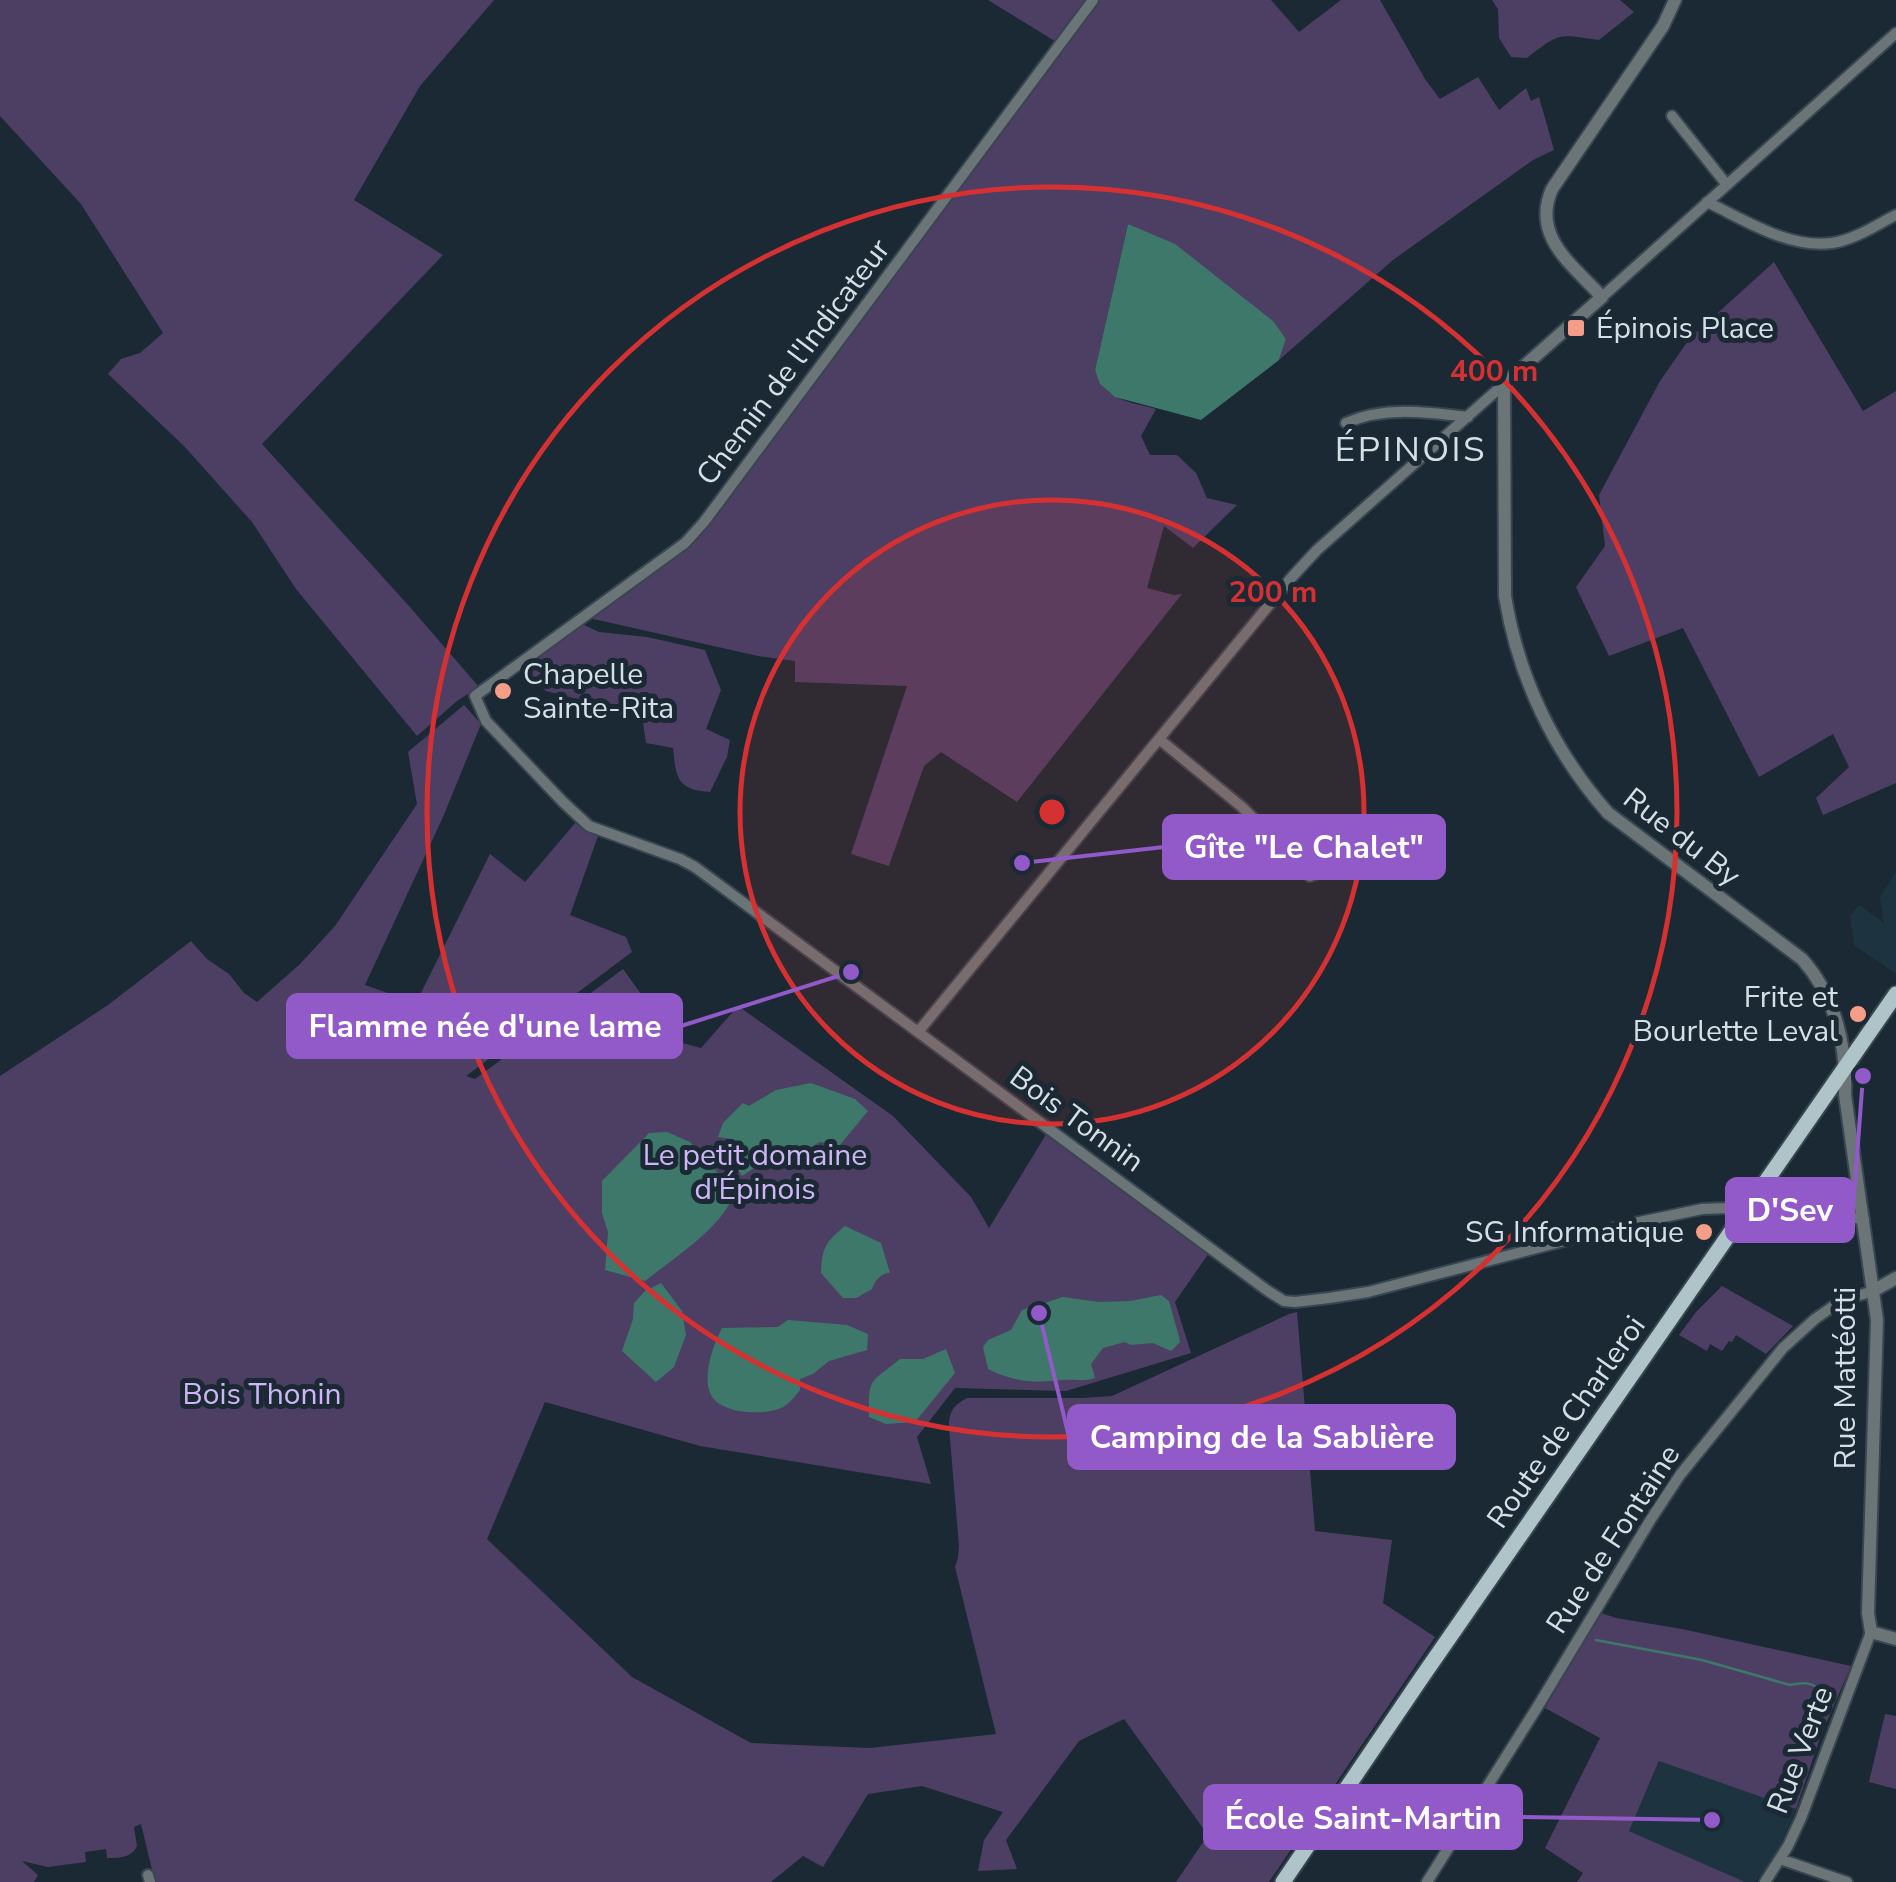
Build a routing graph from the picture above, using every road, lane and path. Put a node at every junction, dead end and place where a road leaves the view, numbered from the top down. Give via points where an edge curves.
1 (1093, 0) edge
2 (1675, 0) edge
3 (1896, 33) edge
4 (1672, 116) dead end
5 (1727, 186) junction
6 (1707, 202) junction
7 (1896, 215) edge
8 (1602, 297) junction
9 (1504, 384) junction
10 (1468, 417) junction
11 (1346, 423) dead end
12 (475, 696) joint
13 (1159, 739) junction
14 (1281, 847) dead end
15 (1896, 994) edge
16 (918, 1032) junction
17 (1846, 1066) junction
18 (1747, 1210) junction
19 (1864, 1220) junction
20 (1896, 1278) edge
21 (1871, 1292) junction
22 (1871, 1632) junction
23 (1896, 1638) edge
24 (1780, 1859) junction
25 (1283, 1882) edge
26 (1426, 1882) edge
27 (1765, 1882) edge
28 (1846, 1882) edge

1 - 12 street, Chemin de l'Indicateur via 704,522
2 - 8 street via 1547,200 1552,241
3 - 5 street
4 - 5 street
5 - 6 street
6 - 7 street via 1813,243 1844,240
6 - 8 street
8 - 9 street
9 - 10 street
9 - 17 street, Rue du By via 1505,596 1543,719 1608,813 1811,969 1826,992
10 - 11 street via 1374,412
10 - 13 street via 1317,550
12 - 16 street, Bois Tonnin via 486,721 589,826 695,867
13 - 14 street
13 - 16 street
15 - 17 main road, Route de Charleroi
16 - 18 street, Bois Tonnin via 1284,1300 1368,1292 1702,1208
17 - 18 main road, Route de Charleroi
17 - 19 street, Rue Mattéotti
18 - 19 street, Bois Tonnin
18 - 25 main road, Route de Charleroi
19 - 21 street, Rue Mattéotti
20 - 21 street, Rue de Fontaine
21 - 22 street, Rue Mattéotti
21 - 26 street, Rue de Fontaine via 1842,1300 1783,1348 1680,1475
22 - 23 street
22 - 24 street, Rue Verte
24 - 27 street, Rue Verte
24 - 28 street

